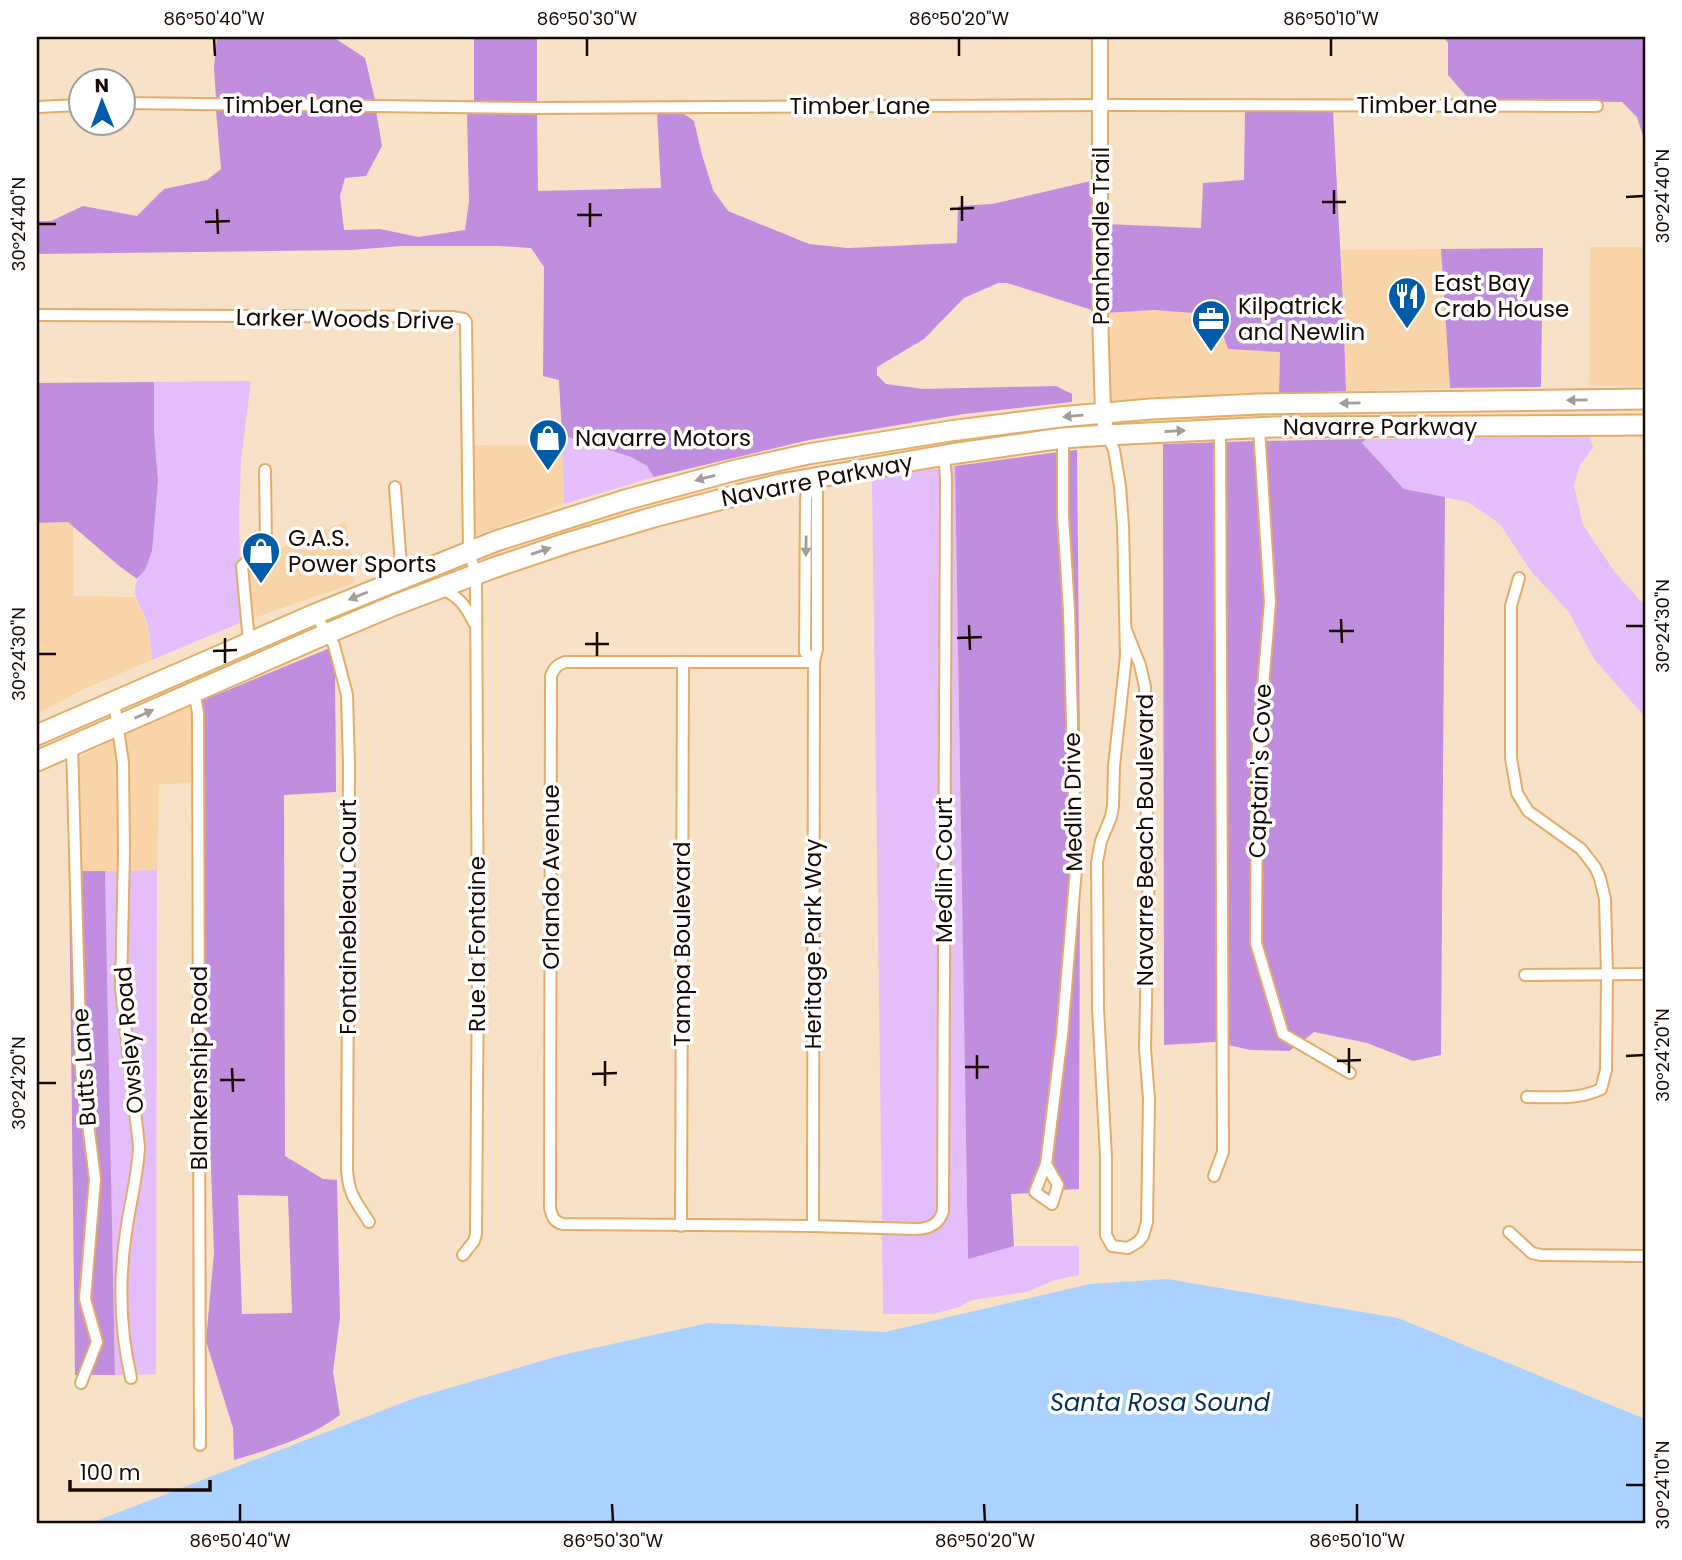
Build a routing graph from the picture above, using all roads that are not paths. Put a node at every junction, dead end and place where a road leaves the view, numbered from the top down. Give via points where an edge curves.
1 (1100, 37) edge
2 (136, 103) edge
3 (1100, 105) junction
4 (66, 106) edge
5 (1597, 106) dead end
6 (37, 107) edge
7 (37, 315) edge
8 (1645, 399) edge
9 (1103, 413) junction
10 (1020, 422) junction
11 (1645, 425) edge
12 (1259, 428) junction
13 (1220, 429) junction
14 (1107, 435) junction
15 (1063, 439) junction
16 (944, 455) junction
17 (265, 470) dead end
18 (736, 470) junction
19 (810, 478) junction
20 (395, 487) dead end
21 (469, 551) junction
22 (476, 574) junction
23 (402, 578) junction
24 (1519, 578) dead end
25 (439, 588) junction
26 (315, 614) junction
27 (476, 628) junction
28 (1126, 631) junction
29 (326, 634) junction
30 (249, 642) junction
31 (683, 662) junction
32 (814, 662) junction
33 (194, 691) junction
34 (114, 701) junction
35 (118, 725) junction
36 (37, 735) edge
37 (72, 746) junction
38 (37, 761) edge
39 (1645, 974) edge
40 (1525, 975) dead end
41 (1607, 975) junction
42 (1350, 1073) dead end
43 (1527, 1097) dead end
44 (1046, 1164) dead end
45 (1214, 1175) dead end
46 (369, 1222) dead end
47 (681, 1226) junction
48 (813, 1226) junction
49 (1509, 1232) dead end
50 (463, 1255) dead end
51 (1645, 1256) edge
52 (131, 1378) dead end
53 (81, 1383) dead end
54 (200, 1445) dead end

1 - 3 street, Panhandle Trail
2 - 3 street, Timber Lane via 531,108
3 - 5 street, Timber Lane
3 - 9 street, Panhandle Trail
4 - 6 street
7 - 21 street, Larker Woods Drive via 464,319
8 -> 9 highway, Navarre Parkway via 1259,404
9 -> 10 highway, Navarre Parkway
9 - 14 street, Panhandle Trail
10 - 18 highway, Navarre Parkway via 841,448
10 - 19 highway via 828,459
11 - 12 highway, Navarre Parkway
12 - 13 highway, Navarre Parkway
12 - 42 street, Captain's Cove via 1270,602 1257,760 1256,943 1283,1034
14 -> 13 highway, Navarre Parkway
13 - 45 street via 1223,1152
14 - 15 highway, Navarre Parkway
14 - 28 street via 1120,486
15 - 16 highway, Navarre Parkway
15 - 44 street, Medlin Drive via 1076,869
16 - 19 highway, Navarre Parkway
16 - 48 street, Medlin Court via 943,1211 937,1224 924,1229
17 - 30 street via 266,545 242,566
18 - 19 highway via 771,468
18 -> 21 highway, Navarre Parkway via 625,500
22 -> 19 highway, Navarre Parkway via 567,542
19 - 32 street, Heritage Park Way via 817,494
20 - 23 street
21 - 22 street, Rue la Fontaine
21 - 23 highway, Navarre Parkway
22 - 25 highway, Navarre Parkway
22 - 27 street, Rue la Fontaine
23 -> 26 highway, Navarre Parkway
24 - 41 street via 1511,599 1514,782 1528,811 1581,849 1595,867 1605,899
25 - 27 street via 457,597
25 - 29 highway, Navarre Parkway
26 - 29 street, Fontainebleau Court
26 - 30 highway, Navarre Parkway
27 - 50 street, Rue la Fontaine via 476,1234
28 - 28 street, Navarre Beach Boulevard via 1145,687 1149,1157 1143,1236 1121,1248 1112,1246 1106,1235 1096,879 1098,849 1113,806
29 - 33 highway, Navarre Parkway
29 - 46 street, Fontainebleau Court via 342,674 348,722 348,1182
30 - 34 highway, Navarre Parkway
31 - 32 street, Orlando Avenue
31 - 47 street, Tampa Boulevard
31 - 47 street, Orlando Avenue via 565,662 553,669 550,904 552,1217 563,1224
32 - 48 street, Heritage Park Way
35 -> 33 highway, Navarre Parkway
33 - 54 street, Blankenship Road via 198,713
34 - 35 street, Owsley Road
34 - 36 highway, Navarre Parkway
35 - 37 highway, Navarre Parkway
35 - 52 street, Owsley Road via 124,776 121,988 139,1146 122,1270 124,1350
37 - 38 highway, Navarre Parkway
37 - 53 street, Butts Lane via 81,1068 95,1179 85,1299 97,1342
39 - 41 street
40 - 41 street
41 - 43 street via 1606,1070 1601,1089 1577,1096
47 - 48 street
49 - 51 street via 1541,1255

